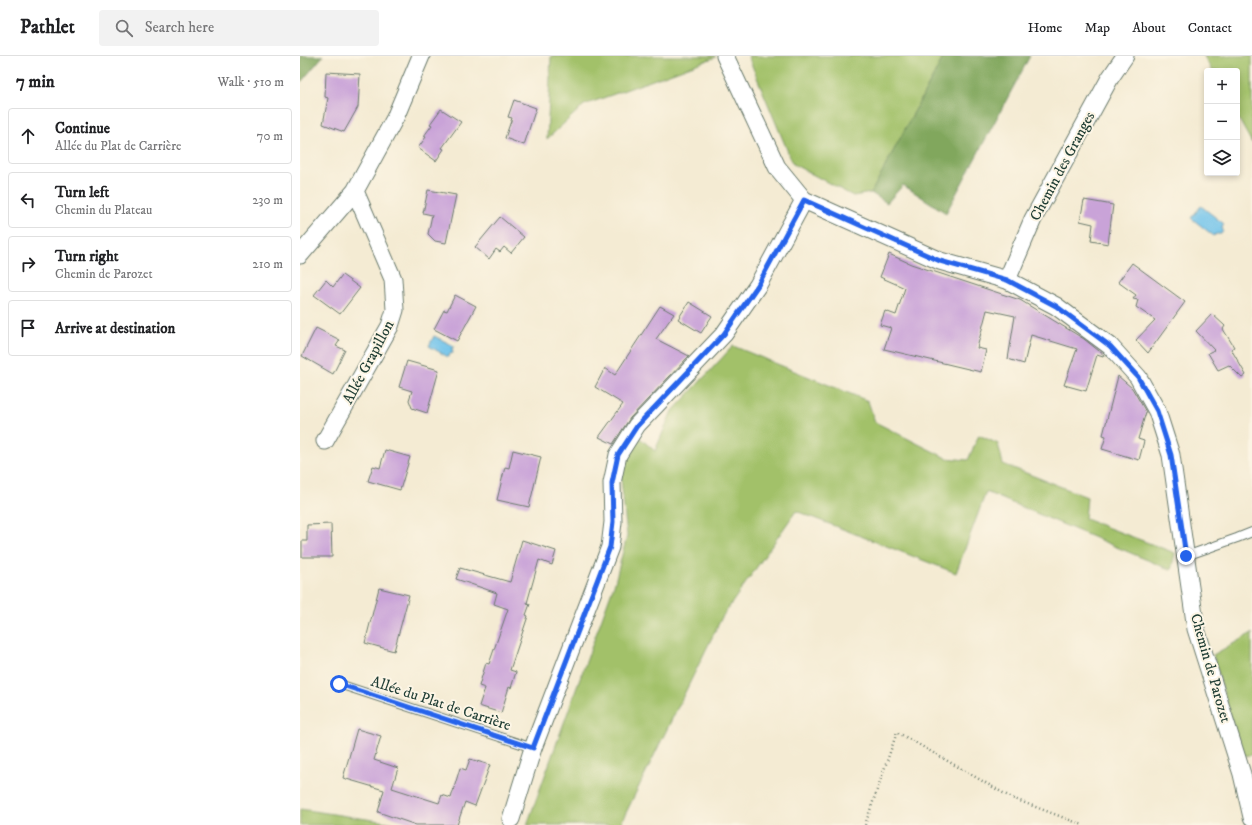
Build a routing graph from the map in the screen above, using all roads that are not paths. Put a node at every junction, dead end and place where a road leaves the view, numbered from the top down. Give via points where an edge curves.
1 (421, 56) edge
2 (725, 56) edge
3 (1124, 56) edge
4 (355, 191) junction
5 (804, 200) junction
6 (300, 255) edge
7 (1007, 280) junction
8 (325, 441) dead end
9 (1252, 532) edge
10 (1186, 556) junction
11 (339, 684) dead end
12 (533, 748) junction
13 (1252, 817) edge
14 (511, 819) dead end

1 - 4 street via 395,118
2 - 5 street, Chemin de Parozet via 777,167
3 - 7 street, Chemin des Granges via 1032,219
4 - 6 street
4 - 8 street, Allée Grapillon via 393,279 395,310 390,326
5 - 7 street, Chemin de Parozet via 940,261
5 - 12 street via 758,285 724,334 637,426 618,455 612,483 613,522 610,547
7 - 10 street, Chemin de Parozet via 1056,306 1110,346 1138,377 1157,411 1171,455
9 - 10 lane
10 - 13 street, Chemin de Parozet via 1196,629 1242,774
11 - 12 lane, Allée du Plat de Carrière
12 - 14 street

